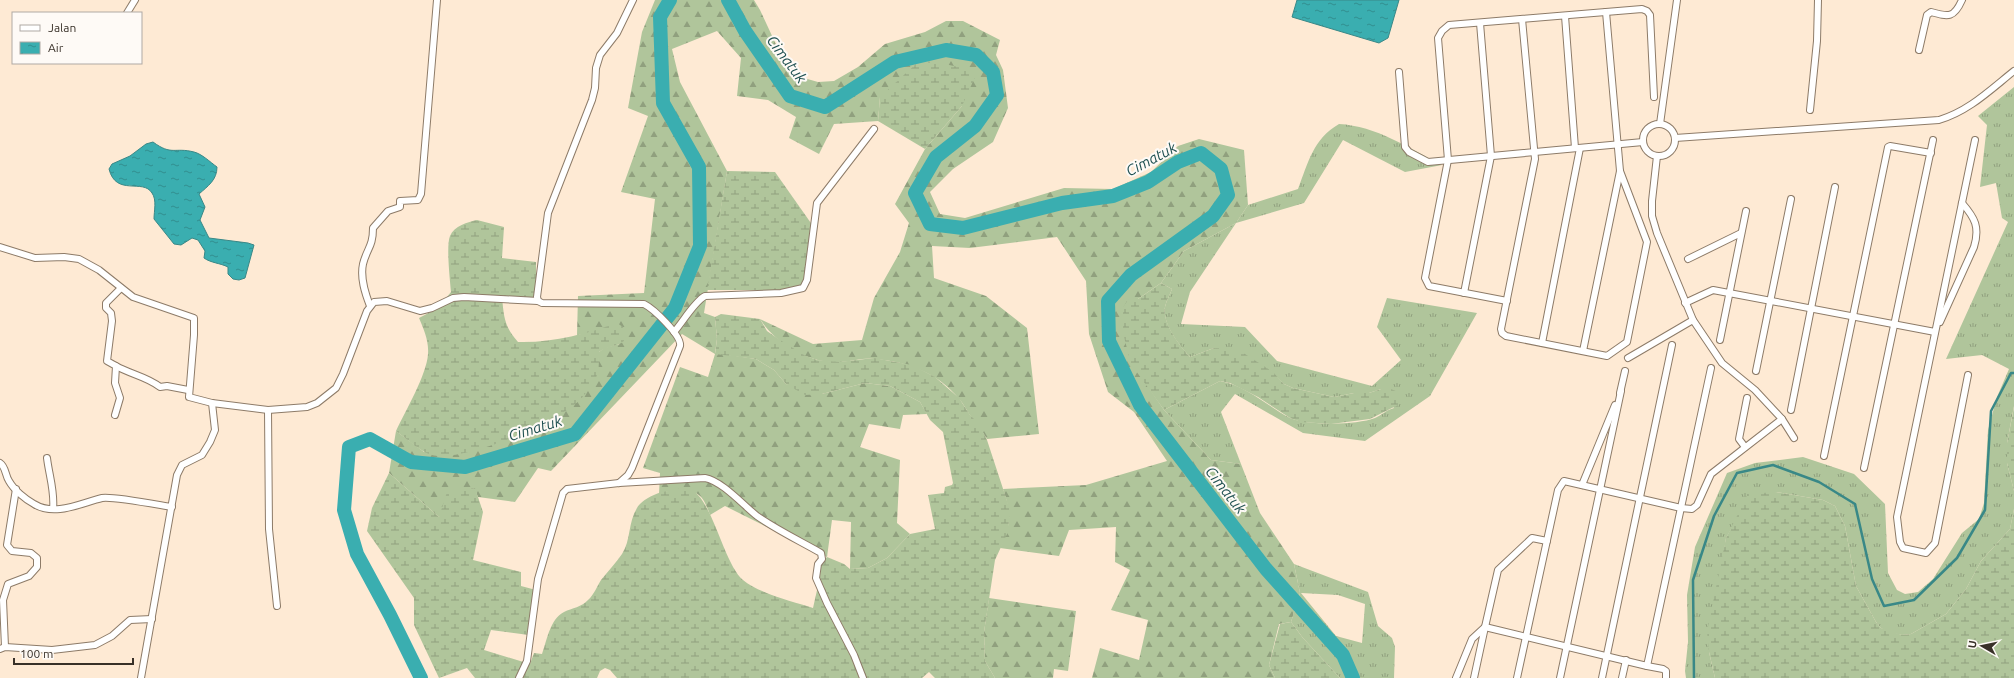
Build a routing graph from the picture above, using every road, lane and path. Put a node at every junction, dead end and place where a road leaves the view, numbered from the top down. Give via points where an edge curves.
1 (134, 0) edge
2 (437, 0) edge
3 (633, 0) edge
4 (1677, 0) edge
5 (1818, 0) edge
6 (1962, 0) edge
7 (128, 12) edge
8 (1606, 12) junction
9 (1565, 16) junction
10 (1522, 19) junction
11 (1480, 23) junction
12 (1919, 50) dead end
13 (2014, 70) edge
14 (1399, 72) dead end
15 (1654, 97) dead end
16 (1810, 110) dead end
17 (1660, 124) junction
18 (874, 128) dead end
19 (1675, 138) junction
20 (1934, 140) dead end
21 (1975, 140) dead end
22 (1643, 142) junction
23 (1618, 144) junction
24 (1578, 148) junction
25 (1534, 152) junction
26 (1931, 153) junction
27 (1491, 156) junction
28 (1657, 156) junction
29 (1448, 160) junction
30 (1620, 171) junction
31 (1835, 187) dead end
32 (1791, 199) dead end
33 (1962, 203) junction
34 (1746, 211) dead end
35 (1741, 233) junction
36 (0, 248) edge
37 (1688, 259) dead end
38 (121, 288) junction
39 (1729, 292) junction
40 (1464, 293) junction
41 (1770, 300) junction
42 (538, 301) junction
43 (1507, 301) junction
44 (1685, 303) junction
45 (370, 306) junction
46 (1812, 308) junction
47 (1853, 316) junction
48 (1693, 320) junction
49 (1895, 324) junction
50 (672, 331) junction
51 (1935, 332) junction
52 (1720, 340) dead end
53 (1542, 343) junction
54 (1672, 345) dead end
55 (1583, 351) junction
56 (1628, 358) dead end
57 (116, 366) junction
58 (1711, 368) dead end
59 (1625, 371) dead end
60 (1756, 371) dead end
61 (1968, 375) dead end
62 (188, 390) junction
63 (1621, 391) junction
64 (1747, 398) dead end
65 (212, 403) junction
66 (268, 410) junction
67 (1790, 410) dead end
68 (115, 415) dead end
69 (1782, 419) junction
70 (1794, 438) dead end
71 (1744, 447) junction
72 (1824, 456) dead end
73 (47, 458) dead end
74 (0, 463) edge
75 (1864, 468) dead end
76 (619, 483) junction
77 (1582, 485) junction
78 (16, 489) junction
79 (1600, 490) junction
80 (1640, 499) junction
81 (172, 507) junction
82 (1681, 508) junction
83 (53, 509) junction
84 (1547, 541) junction
85 (277, 606) dead end
86 (152, 619) junction
87 (1486, 627) junction
88 (1526, 637) junction
89 (1566, 646) junction
90 (3, 648) edge
91 (1606, 656) junction
92 (1626, 660) junction
93 (1647, 666) junction
94 (141, 678) edge
95 (519, 678) edge
96 (863, 678) edge
97 (1457, 678) edge
98 (1474, 678) edge
99 (1517, 678) edge
100 (1560, 678) edge
101 (1602, 678) edge
102 (1622, 678) edge
103 (1666, 678) edge

1 - 7 street
2 - 45 street via 421,194 418,200 400,201 399,209 388,211 373,228 373,241 363,262 362,272 364,292
3 - 42 street via 617,34 600,55 592,100 548,213
4 - 17 street
5 - 16 street
6 - 12 street via 1954,13 1947,16 1931,12 1926,15
8 - 9 street
8 - 15 street via 1642,9 1650,16
8 - 23 street
9 - 10 street
9 - 24 street
10 - 11 street
10 - 25 street
11 - 27 street
11 - 29 street via 1449,25 1438,38
13 - 19 street via 1972,105 1955,115 1939,120
14 - 29 street via 1405,147 1409,152 1428,162
17 - 19 street via 1670,128
17 - 22 street via 1646,131
18 - 50 street via 820,197 807,280 803,288 781,293 705,296 699,299 685,320
19 - 28 street via 1672,149 1663,156
20 - 26 street
21 - 33 street
22 - 23 street
22 - 28 street via 1648,152
23 - 24 street
23 - 30 street
24 - 25 street
24 - 53 street
25 - 27 street
25 - 43 street via 1535,160
26 - 47 street via 1890,146 1888,148
26 - 49 street
27 - 29 street
27 - 40 street
28 - 44 street via 1652,216
29 - 40 street via 1425,278 1429,286
30 - 55 street
30 - 55 street via 1647,242 1644,262 1627,342 1607,356
31 - 46 street
32 - 41 street
33 - 51 street
33 - 51 street via 1971,213 1978,234
34 - 35 street
35 - 37 street
35 - 39 street
36 - 38 street via 34,258 64,257 79,260 99,270
38 - 57 street via 106,303 112,321 107,361
38 - 62 street via 133,297 194,318
39 - 41 street
39 - 44 street via 1713,290
39 - 52 street
40 - 43 street
41 - 46 street
41 - 60 street
42 - 45 street via 464,297 453,298 420,311 387,300 374,302
42 - 50 street via 644,304 651,307
43 - 53 street via 1502,333
44 - 48 street
45 - 66 street via 343,374 330,394 307,407
46 - 47 street
46 - 67 street
47 - 49 street
47 - 72 street
48 - 56 street
48 - 69 street via 1722,363 1756,390
49 - 51 street
49 - 75 street
50 - 76 street via 679,338 680,346 632,468 628,476
51 - 61 street via 1897,517 1900,542 1904,548 1926,554 1935,544
53 - 55 street
54 - 80 street
57 - 62 street via 160,387
57 - 68 street via 115,383 120,398
58 - 82 street
59 - 63 street
62 - 65 street via 192,399
63 - 77 street
63 - 79 street
64 - 71 street via 1739,439
65 - 66 street
65 - 81 street via 215,430 202,455 182,465 177,475
66 - 85 street via 269,528
69 - 70 street
69 - 71 street
71 - 82 street via 1711,474 1697,505 1692,509
73 - 83 street via 54,498
74 - 78 street
76 - 95 street via 567,489 563,493 538,579 527,661
76 - 96 street via 711,479 757,515 821,553 816,578
77 - 79 street
77 - 84 street via 1564,481 1558,490
78 - 83 street via 34,504
78 - 90 street via 7,545 12,551 31,553 37,558 37,567 29,576 8,584 3,600
79 - 80 street
79 - 89 street
80 - 82 street
80 - 91 street
81 - 83 street via 104,498
81 - 86 street
82 - 93 street
84 - 87 street via 1532,538 1498,570
84 - 88 street
86 - 90 street via 130,620 112,636 95,645 52,650
86 - 94 street
87 - 88 street
87 - 97 street via 1472,639
87 - 98 street
88 - 89 street
88 - 99 street
89 - 91 street
89 - 100 street
91 - 92 street
91 - 101 street
92 - 93 street
92 - 102 street
93 - 103 street via 1663,669 1666,671

